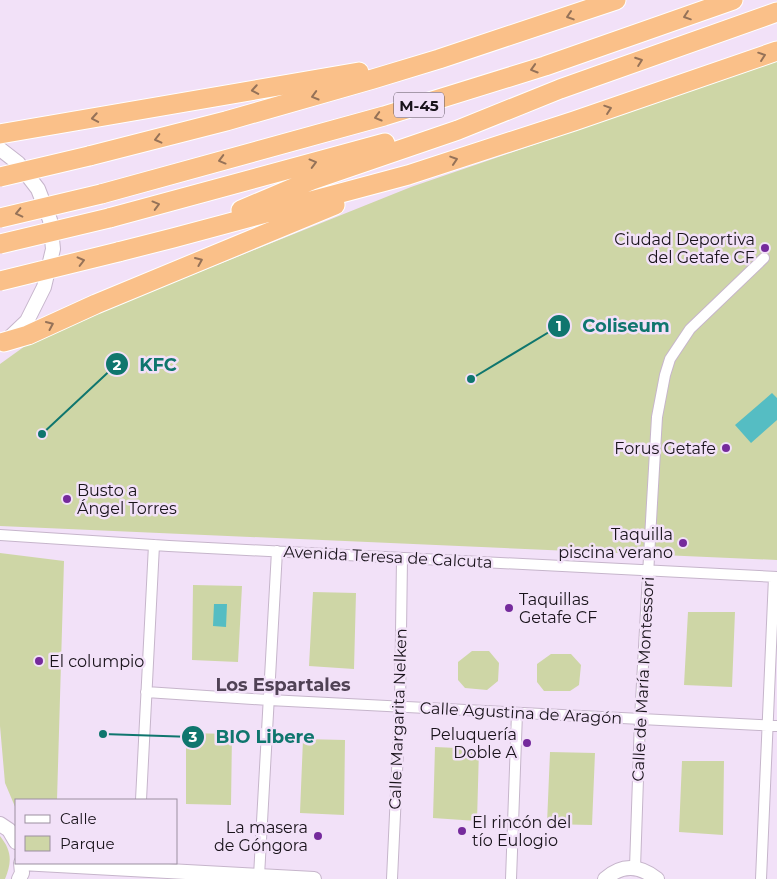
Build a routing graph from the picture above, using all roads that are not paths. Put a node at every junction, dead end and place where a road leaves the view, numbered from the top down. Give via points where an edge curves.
1 (616, 0) edge
2 (733, 0) edge
3 (777, 12) edge
4 (475, 47) junction
5 (777, 51) edge
6 (560, 89) junction
7 (0, 134) edge
8 (0, 149) edge
9 (408, 175) junction
10 (0, 177) edge
11 (0, 218) edge
12 (173, 238) junction
13 (0, 244) edge
14 (764, 258) dead end
15 (0, 281) edge
16 (2, 343) edge
17 (0, 535) edge
18 (154, 545) junction
19 (277, 551) junction
20 (402, 558) junction
21 (649, 571) junction
22 (775, 577) edge
23 (146, 692) junction
24 (269, 700) junction
25 (400, 707) junction
26 (517, 713) junction
27 (640, 719) junction
28 (772, 726) edge
29 (141, 799) edge
30 (0, 824) edge
31 (15, 840) edge
32 (21, 864) edge
33 (60, 864) edge
34 (137, 866) edge
35 (635, 868) junction
36 (259, 876) junction
37 (19, 879) edge
38 (314, 879) edge
39 (392, 879) edge
40 (510, 879) edge
41 (605, 879) edge
42 (657, 879) edge
43 (761, 879) edge

1 -> 4 highway
2 -> 11 highway, M-45, bridge via 545,66 384,116 101,194
6 -> 3 highway, M-45
4 -> 7 highway via 368,70
4 -> 10 highway, bridge via 226,121
9 -> 5 highway
6 - 12 highway via 458,130 312,180
13 -> 6 highway, M-45, bridge via 394,141
8 - 16 street via 18,163 38,189 50,220 53,249 44,287 27,321
9 - 12 highway
16 -> 9 highway via 28,335
15 -> 12 highway, bridge
14 - 21 street, Calle de María Montessori via 690,329 670,359 657,417
17 - 18 street, Avenida Teresa de Calcuta
18 - 19 street, Avenida Teresa de Calcuta
18 - 23 street
19 - 20 street, Avenida Teresa de Calcuta
19 - 24 street
20 - 21 street, Avenida Teresa de Calcuta
20 - 25 street, Calle Margarita Nelken
21 - 22 street, Avenida Teresa de Calcuta
21 - 27 street, Calle de María Montessori
22 - 28 street
23 - 24 street, Calle Agustina de Aragón
23 - 29 street
24 - 25 street, Calle Agustina de Aragón
24 - 36 street
25 - 26 street, Calle Agustina de Aragón
25 - 39 street, Calle Margarita Nelken
26 - 27 street, Calle Agustina de Aragón
26 - 40 street
27 - 28 street, Calle Agustina de Aragón
27 - 35 street, Calle de María Montessori
28 - 43 street
30 - 31 street via 9,830
32 - 37 street
33 - 34 street
34 - 36 street
35 - 41 street via 620,870
35 - 42 street
36 - 38 street

